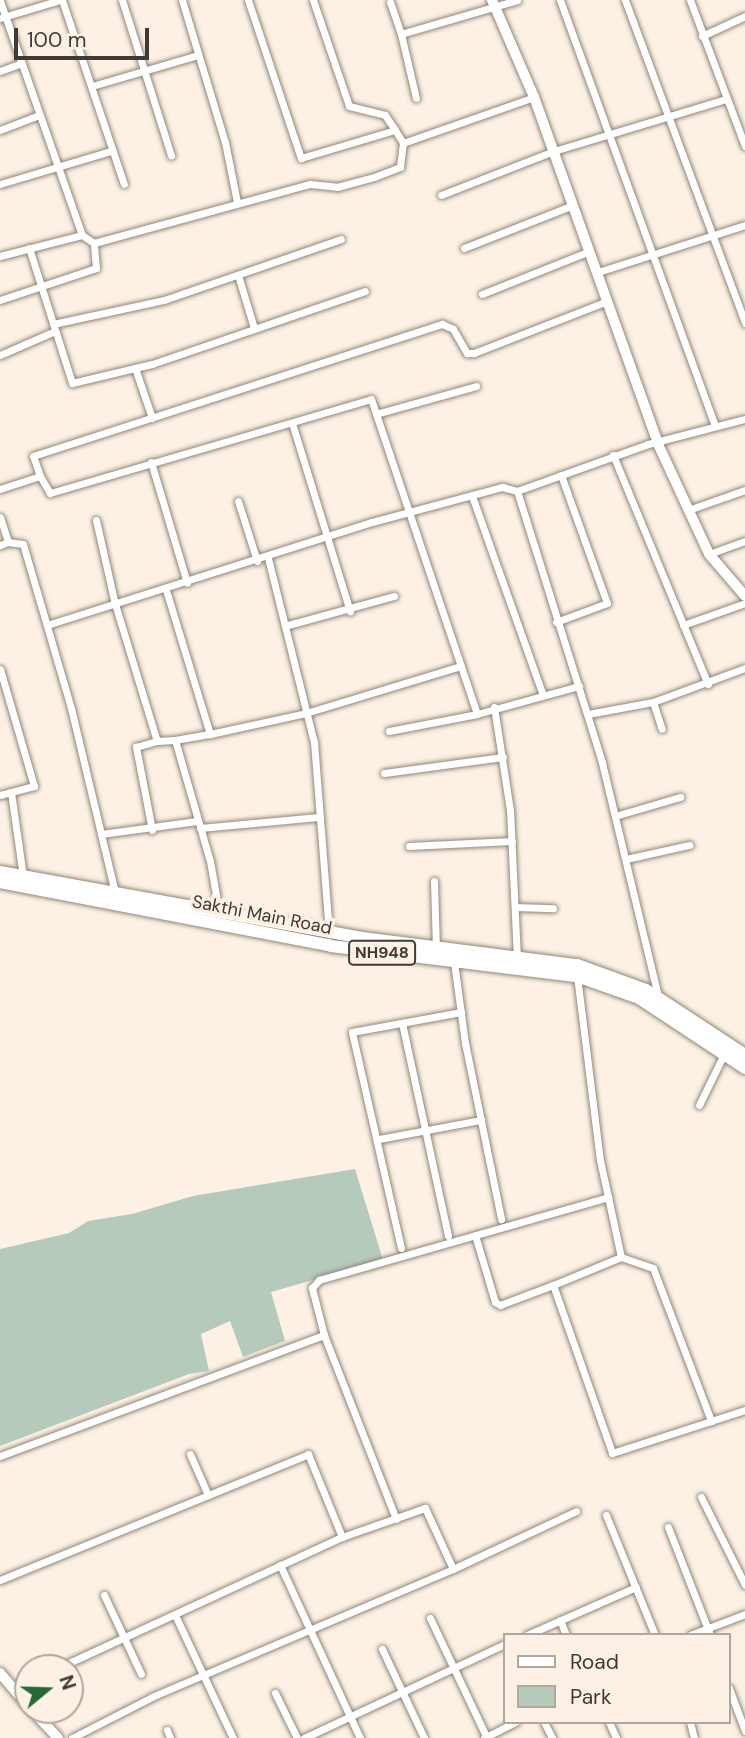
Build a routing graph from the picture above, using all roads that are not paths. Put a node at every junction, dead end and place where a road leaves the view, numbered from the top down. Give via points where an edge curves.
1 (61, 0) edge
2 (122, 0) edge
3 (182, 0) edge
4 (248, 0) edge
5 (313, 0) edge
6 (517, 0) edge
7 (559, 0) edge
8 (625, 0) edge
9 (690, 0) edge
10 (0, 1) edge
11 (390, 2) dead end
12 (494, 4) edge
13 (745, 16) edge
14 (3, 17) edge
15 (401, 34) junction
16 (702, 36) junction
17 (198, 55) junction
18 (22, 63) junction
19 (0, 71) edge
20 (143, 72) junction
21 (92, 86) junction
22 (534, 97) junction
23 (416, 98) dead end
24 (726, 99) junction
25 (39, 115) junction
26 (670, 117) junction
27 (0, 130) edge
28 (396, 130) junction
29 (609, 134) junction
30 (403, 144) junction
31 (745, 146) edge
32 (111, 151) junction
33 (554, 151) junction
34 (171, 155) dead end
35 (57, 164) junction
36 (0, 184) edge
37 (124, 184) dead end
38 (440, 195) dead end
39 (237, 202) junction
40 (573, 205) junction
41 (745, 225) edge
42 (82, 235) junction
43 (713, 235) junction
44 (341, 239) dead end
45 (94, 243) junction
46 (29, 248) junction
47 (464, 248) dead end
48 (590, 251) junction
49 (0, 256) edge
50 (654, 256) junction
51 (598, 272) junction
52 (238, 275) junction
53 (41, 285) junction
54 (365, 291) dead end
55 (482, 294) dead end
56 (0, 300) edge
57 (605, 302) junction
58 (745, 323) edge
59 (54, 328) junction
60 (254, 328) junction
61 (0, 355) edge
62 (135, 369) junction
63 (476, 386) dead end
64 (376, 414) junction
65 (152, 418) junction
66 (745, 419) edge
67 (293, 426) junction
68 (715, 426) junction
69 (658, 444) junction
70 (613, 455) junction
71 (151, 463) junction
72 (561, 475) junction
73 (40, 476) junction
74 (0, 489) edge
75 (745, 490) edge
76 (517, 491) junction
77 (472, 496) junction
78 (239, 501) dead end
79 (688, 510) junction
80 (407, 514) junction
81 (0, 517) edge
82 (96, 520) dead end
83 (330, 539) junction
84 (745, 541) edge
85 (4, 544) edge
86 (709, 554) junction
87 (268, 558) junction
88 (257, 561) junction
89 (187, 583) junction
90 (166, 590) junction
91 (394, 596) dead end
92 (745, 596) edge
93 (745, 603) edge
94 (114, 604) junction
95 (350, 611) junction
96 (556, 622) junction
97 (47, 625) junction
98 (288, 625) junction
99 (683, 625) junction
100 (461, 666) junction
101 (745, 667) edge
102 (0, 669) edge
103 (708, 684) junction
104 (579, 686) junction
105 (542, 693) junction
106 (653, 702) junction
107 (495, 707) junction
108 (306, 713) junction
109 (477, 714) junction
110 (588, 714) junction
111 (662, 729) dead end
112 (389, 731) dead end
113 (210, 734) junction
114 (175, 740) junction
115 (157, 741) junction
116 (503, 757) junction
117 (383, 773) dead end
118 (11, 792) junction
119 (0, 795) edge
120 (680, 797) dead end
121 (615, 816) junction
122 (318, 817) junction
123 (199, 825) junction
124 (152, 830) junction
125 (102, 834) junction
126 (512, 841) junction
127 (689, 845) dead end
128 (409, 846) dead end
129 (626, 859) junction
130 (0, 872) edge
131 (23, 876) junction
132 (434, 881) dead end
133 (0, 883) edge
134 (115, 894) junction
135 (515, 907) junction
136 (553, 908) dead end
137 (219, 913) junction
138 (329, 932) junction
139 (346, 942) junction
140 (436, 948) junction
141 (517, 956) junction
142 (454, 962) junction
143 (577, 976) junction
144 (659, 998) junction
145 (461, 1012) junction
146 (402, 1023) junction
147 (724, 1054) junction
148 (745, 1055) edge
149 (745, 1068) edge
150 (699, 1105) dead end
151 (481, 1120) junction
152 (425, 1130) junction
153 (379, 1139) junction
154 (608, 1197) junction
155 (501, 1219) dead end
156 (449, 1236) dead end
157 (475, 1236) junction
158 (401, 1248) dead end
159 (621, 1257) junction
160 (553, 1285) junction
161 (324, 1335) junction
162 (745, 1410) edge
163 (711, 1421) junction
164 (190, 1454) dead end
165 (0, 1456) edge
166 (208, 1495) junction
167 (701, 1497) dead end
168 (576, 1511) dead end
169 (606, 1515) dead end
170 (396, 1518) junction
171 (668, 1527) dead end
172 (342, 1537) junction
173 (280, 1565) junction
174 (453, 1569) junction
175 (0, 1580) edge
176 (745, 1585) edge
177 (636, 1587) junction
178 (104, 1595) dead end
179 (745, 1614) edge
180 (175, 1615) junction
181 (430, 1618) dead end
182 (559, 1620) junction
183 (311, 1629) junction
184 (709, 1631) edge
185 (531, 1633) edge
186 (565, 1633) edge
187 (654, 1633) edge
188 (124, 1638) junction
189 (504, 1644) edge
190 (382, 1648) dead end
191 (84, 1656) edge
192 (453, 1669) junction
193 (0, 1673) edge
194 (141, 1674) dead end
195 (202, 1677) junction
196 (14, 1691) edge
197 (275, 1693) dead end
198 (731, 1693) edge
199 (403, 1694) junction
200 (350, 1715) junction
201 (45, 1724) edge
202 (512, 1724) edge
203 (745, 1731) edge
204 (58, 1738) edge
205 (72, 1738) edge
206 (233, 1738) edge
207 (297, 1738) edge
208 (304, 1738) edge
209 (360, 1738) edge
210 (424, 1738) edge
211 (485, 1738) edge

1 - 14 street
1 - 21 street
2 - 20 street
3 - 17 street
4 - 28 street via 301,158
5 - 28 street via 349,106 386,115
6 - 12 street
7 - 29 street
8 - 26 street
9 - 16 street
10 - 14 street
11 - 15 street
12 - 15 street
12 - 22 street
13 - 16 street
14 - 18 street
15 - 23 street
16 - 24 street
17 - 20 street
17 - 39 street via 225,142
18 - 19 street
18 - 25 street
20 - 21 street
20 - 34 street
21 - 32 street
22 - 30 street
22 - 33 street
24 - 26 street
24 - 31 street
25 - 27 street
25 - 35 street
26 - 29 street
26 - 43 street
28 - 30 street
29 - 33 street
29 - 50 street
30 - 39 street via 400,167 374,177 337,187 310,184
32 - 35 street
32 - 37 street
33 - 38 street
33 - 40 street
35 - 36 street
35 - 42 street
39 - 45 street
40 - 47 street
40 - 48 street
41 - 43 street
42 - 45 street
42 - 46 street
43 - 50 street
43 - 58 street
44 - 52 street
45 - 53 street via 96,268
46 - 49 street
46 - 53 street
48 - 51 street
48 - 55 street
50 - 51 street
50 - 68 street
51 - 57 street
52 - 59 street via 164,300
52 - 60 street
53 - 56 street
53 - 59 street
54 - 60 street
57 - 65 street via 474,353 467,353 453,329 442,324
57 - 69 street
59 - 61 street
59 - 62 street via 72,383
60 - 62 street
62 - 65 street
63 - 64 street
64 - 67 street via 371,399
64 - 80 street
65 - 73 street via 33,456
66 - 68 street
67 - 71 street
67 - 83 street
68 - 69 street
69 - 70 street
69 - 79 street
70 - 72 street
70 - 99 street
71 - 73 street via 50,493
71 - 89 street
72 - 76 street
72 - 96 street via 607,603
73 - 74 street
75 - 79 street
76 - 77 street via 502,487
76 - 96 street
77 - 80 street
77 - 105 street
78 - 88 street
79 - 86 street
80 - 83 street
80 - 100 street
81 - 85 street
82 - 94 street
83 - 87 street
83 - 95 street
84 - 86 street
85 - 97 street via 23,544
86 - 92 street
87 - 88 street
87 - 98 street
88 - 89 street
89 - 90 street
90 - 94 street
90 - 113 street
91 - 95 street
93 - 99 street
94 - 97 street
94 - 115 street
95 - 98 street
96 - 104 street
97 - 125 street
98 - 108 street
99 - 103 street
100 - 108 street
100 - 109 street
101 - 103 street
102 - 118 street via 34,786
103 - 106 street
104 - 105 street
104 - 110 street
105 - 107 street
106 - 110 street
106 - 111 street
107 - 109 street
107 - 116 street
108 - 113 street
108 - 122 street via 314,742
109 - 112 street
110 - 121 street
113 - 114 street
114 - 115 street
114 - 123 street
115 - 124 street via 136,747
116 - 117 street
116 - 126 street
118 - 119 street
118 - 131 street
120 - 121 street
121 - 129 street
122 - 123 street
122 - 138 street
123 - 124 street
123 - 137 street
124 - 125 street
125 - 134 street
126 - 128 street
126 - 135 street
127 - 129 street
129 - 144 street
130 - 131 highway, NH948
131 - 134 highway, NH948
132 - 140 street
133 - 139 highway, Sakthi Main Road / NH948
134 - 137 highway, NH948
135 - 136 street
135 - 141 street
137 - 138 highway, NH948
138 - 139 highway, NH948
139 - 140 highway, NH948
139 - 142 highway, Sakthi Main Road / NH948
140 - 141 highway, NH948
141 - 144 highway, NH948 via 577,965
142 - 143 highway, Sakthi Main Road / NH948
142 - 145 street
143 - 147 highway, Sakthi Main Road / NH948 via 639,998
143 - 154 street via 586,1069
144 - 148 highway, NH948
145 - 146 street
145 - 151 street
146 - 152 street
146 - 153 street via 352,1032
147 - 149 highway, Sakthi Main Road / NH948
147 - 150 street
151 - 152 street
151 - 155 street
152 - 153 street
152 - 156 street
153 - 158 street
154 - 157 street
154 - 159 street
157 - 160 street via 495,1302 500,1305
157 - 161 street via 319,1280 311,1297
159 - 160 street
159 - 163 street via 653,1268
160 - 163 street via 612,1453
161 - 165 street
161 - 170 street
162 - 163 street
164 - 166 street
166 - 172 street via 308,1454
166 - 175 street
167 - 176 street
168 - 174 street
169 - 177 street
170 - 172 street
170 - 174 street via 425,1508
171 - 184 street
172 - 173 street
173 - 180 street
173 - 183 street
174 - 183 street
177 - 182 street
177 - 187 street
178 - 188 street
179 - 184 street
180 - 188 street
180 - 195 street
181 - 192 street
182 - 185 street
182 - 186 street
183 - 195 street
183 - 200 street
188 - 191 street
188 - 194 street
189 - 192 street
190 - 199 street
192 - 199 street
192 - 211 street
193 - 196 street
195 - 205 street
195 - 206 street
197 - 207 street
198 - 203 street
199 - 200 street
199 - 210 street
200 - 208 street
200 - 209 street
201 - 204 street
202 - 211 street

